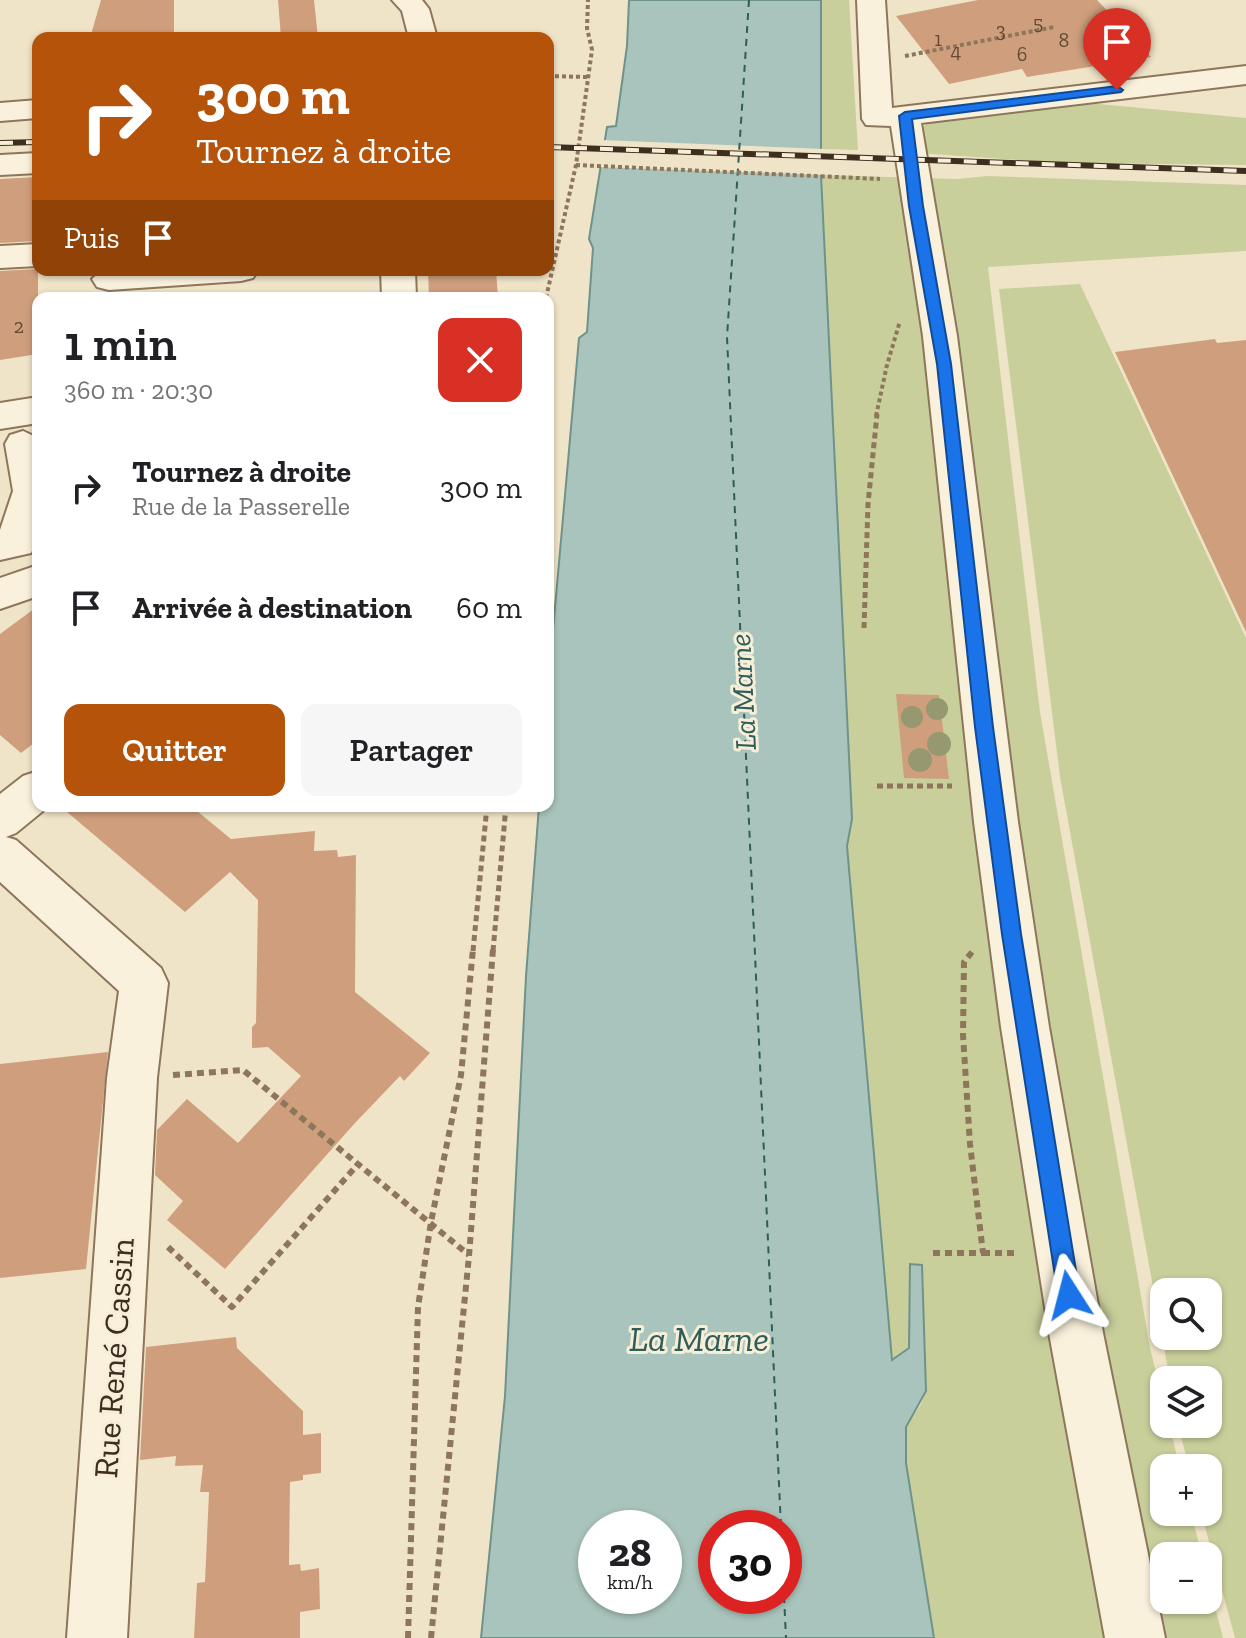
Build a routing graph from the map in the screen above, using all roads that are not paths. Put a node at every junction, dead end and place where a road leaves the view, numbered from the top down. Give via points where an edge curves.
1 (406, 0) edge
2 (871, 0) edge
3 (421, 32) edge
4 (1246, 75) edge
5 (32, 109) edge
6 (0, 112) edge
7 (891, 117) junction
8 (32, 163) edge
9 (0, 165) edge
10 (32, 255) edge
11 (0, 257) edge
12 (175, 276) edge
13 (109, 282) edge
14 (32, 417) edge
15 (15, 435) edge
16 (0, 545) edge
17 (32, 582) edge
18 (0, 594) edge
19 (32, 794) edge
20 (0, 820) edge
21 (0, 854) edge
22 (97, 1638) edge
23 (1135, 1638) edge

1 - 3 street via 415,9
2 - 7 street via 874,63
4 - 7 street
5 - 6 street
7 - 23 street via 916,206 944,364 1012,934 1074,1325
8 - 9 street
10 - 11 street
12 - 13 street
14 - 15 street
15 - 16 street via 32,491 17,543
17 - 18 street
19 - 20 street
21 - 22 street, Rue René Cassin via 144,983 132,1078

